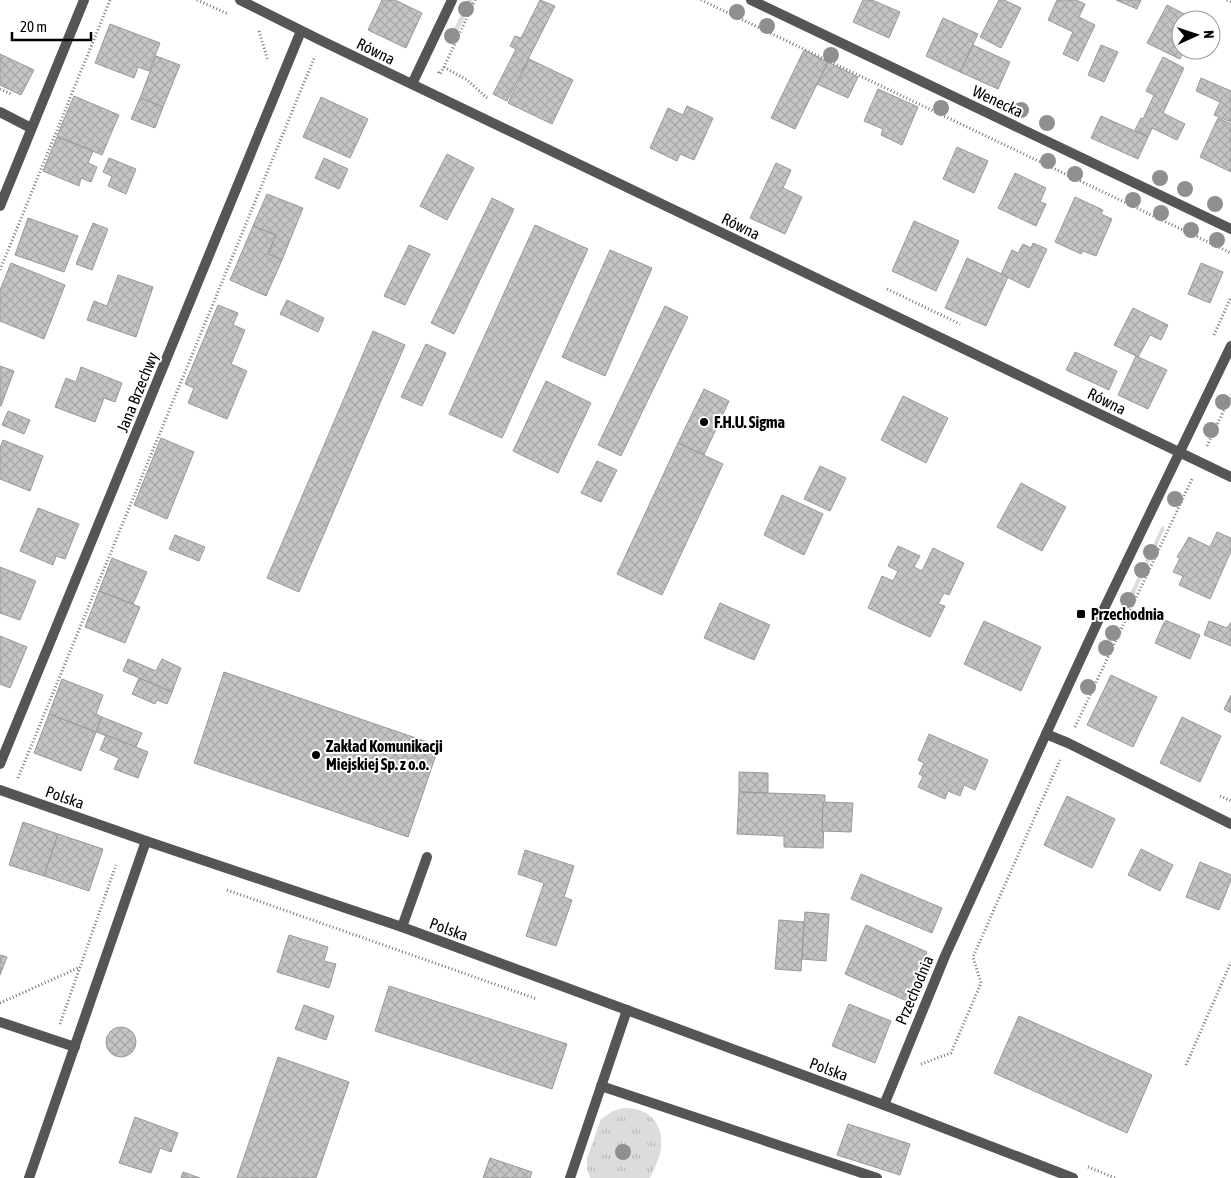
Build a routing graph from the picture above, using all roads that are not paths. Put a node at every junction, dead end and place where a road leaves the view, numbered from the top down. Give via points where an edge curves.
1 (84, 0) edge
2 (240, 0) edge
3 (452, 0) edge
4 (751, 0) edge
5 (301, 31) junction
6 (412, 84) junction
7 (0, 112) edge
8 (31, 128) junction
9 (0, 206) edge
10 (1231, 229) edge
11 (1231, 346) edge
12 (1180, 453) junction
13 (1231, 477) edge
14 (1046, 734) junction
15 (0, 764) edge
16 (0, 790) edge
17 (1231, 824) edge
18 (146, 841) junction
19 (427, 857) dead end
20 (402, 927) junction
21 (627, 1010) junction
22 (0, 1022) edge
23 (75, 1048) junction
24 (601, 1086) junction
25 (884, 1105) junction
26 (29, 1178) edge
27 (570, 1178) edge
28 (877, 1178) edge
29 (1073, 1178) edge

1 - 8 street
2 - 5 street, Równa
3 - 6 street
4 - 10 street, Wenecka
5 - 6 street, Równa
5 - 15 street, Jana Brzechwy
6 - 12 street, Równa
7 - 8 street
8 - 9 street
11 - 12 street, Przechodnia
12 - 13 street, Równa
12 - 14 street, Przechodnia
14 - 17 street
14 - 25 street, Przechodnia via 944,956
16 - 18 street, Polska
18 - 20 street, Polska
18 - 23 street
19 - 20 street
20 - 21 street, Polska
21 - 24 street
21 - 25 street, Polska
22 - 23 street
23 - 26 street
24 - 27 street
24 - 28 street
25 - 29 street, Polska

